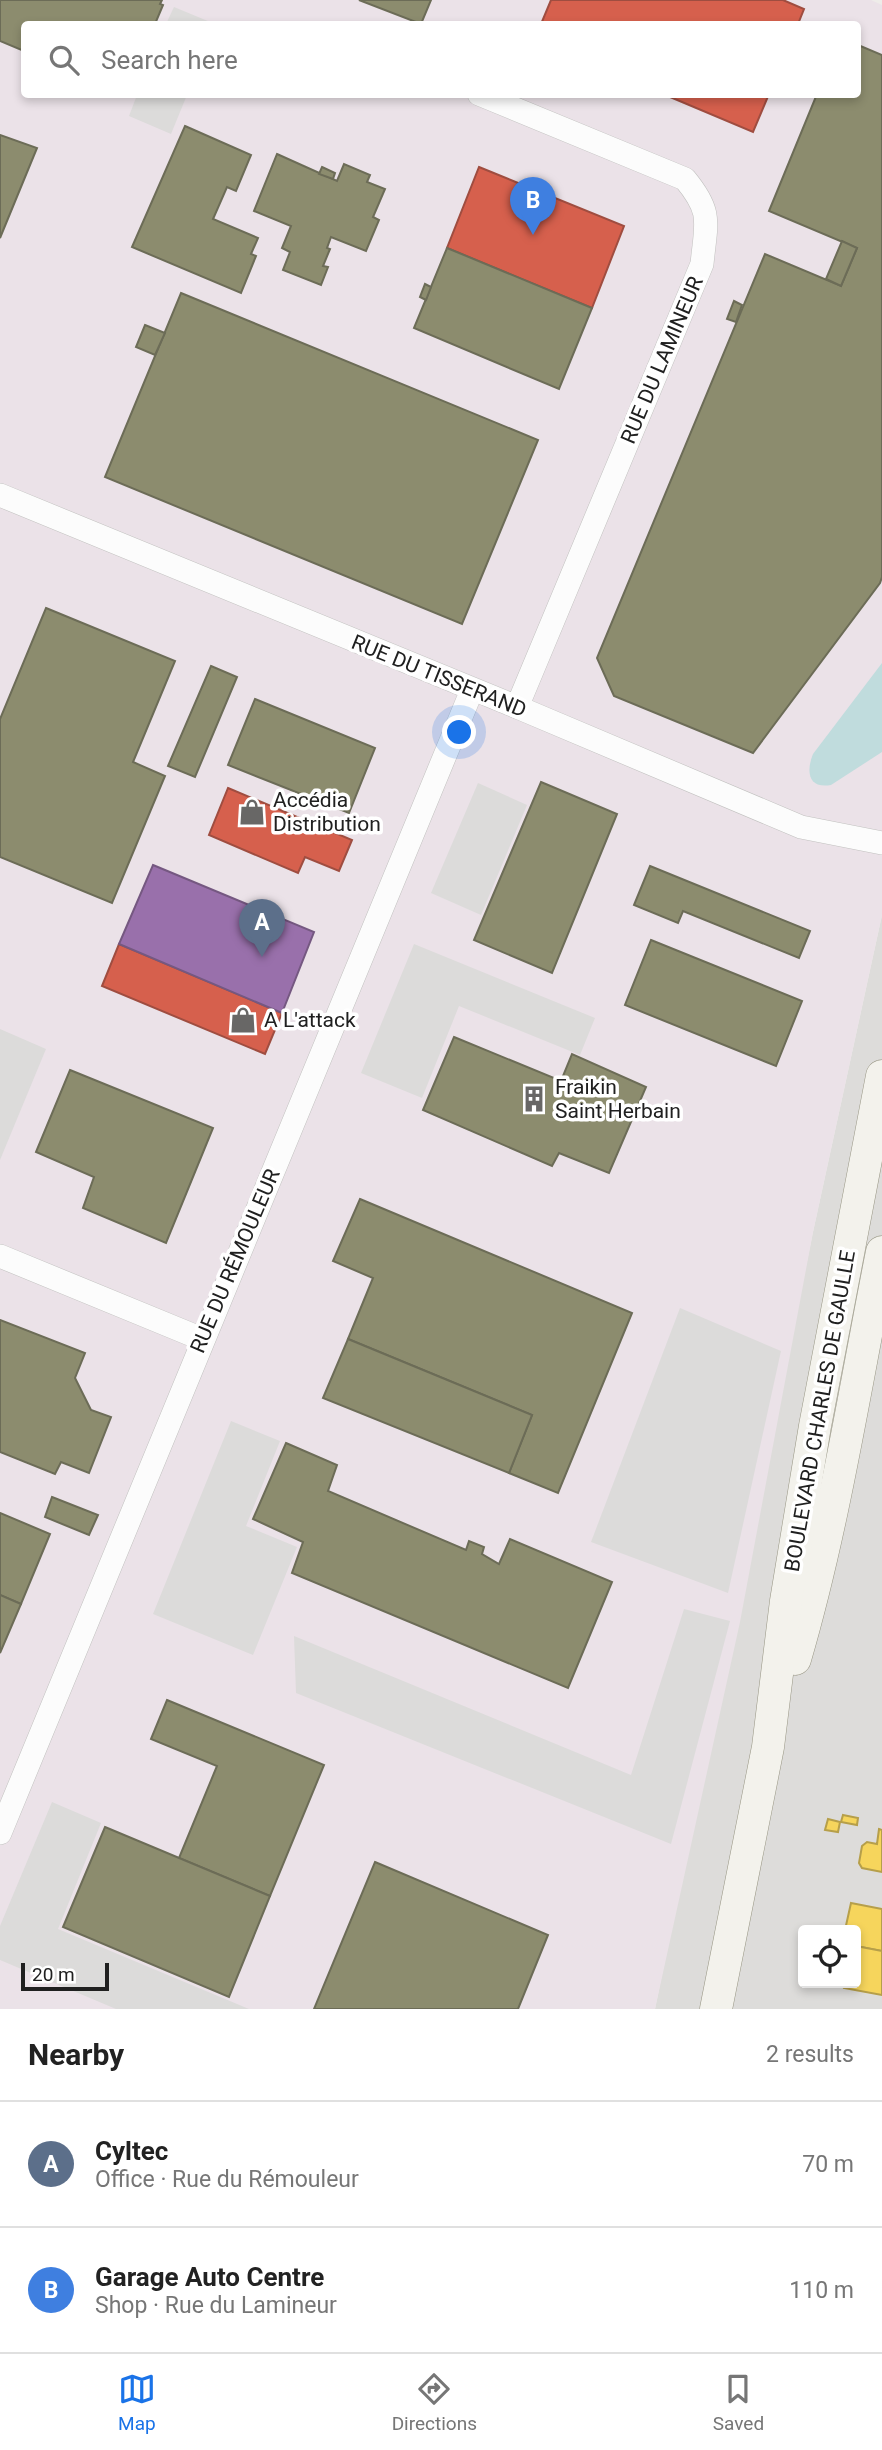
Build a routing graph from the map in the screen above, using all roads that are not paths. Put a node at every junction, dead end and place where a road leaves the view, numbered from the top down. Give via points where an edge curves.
1 (489, 98) edge
2 (0, 495) edge
3 (471, 690) junction
4 (517, 706) junction
5 (882, 843) edge
6 (882, 1076) edge
7 (882, 1252) edge
8 (0, 1256) edge
9 (202, 1339) junction
10 (768, 1747) junction
11 (0, 1833) edge
12 (716, 2009) edge

1 - 4 street, RUE DU LAMINEUR via 685,179 701,199 706,218 702,264
2 - 3 street, RUE DU TISSERAND
3 - 4 street, RUE DU TISSERAND
3 - 9 street, RUE DU RÉMOULEUR
4 - 5 street, RUE DU TISSERAND via 801,827
6 - 10 street, BOULEVARD CHARLES DE GAULLE via 815,1426
7 - 10 street, BOULEVARD CHARLES DE GAULLE via 808,1610
8 - 9 street
9 - 11 street, RUE DU RÉMOULEUR
10 - 12 street, BOULEVARD CHARLES DE GAULLE

